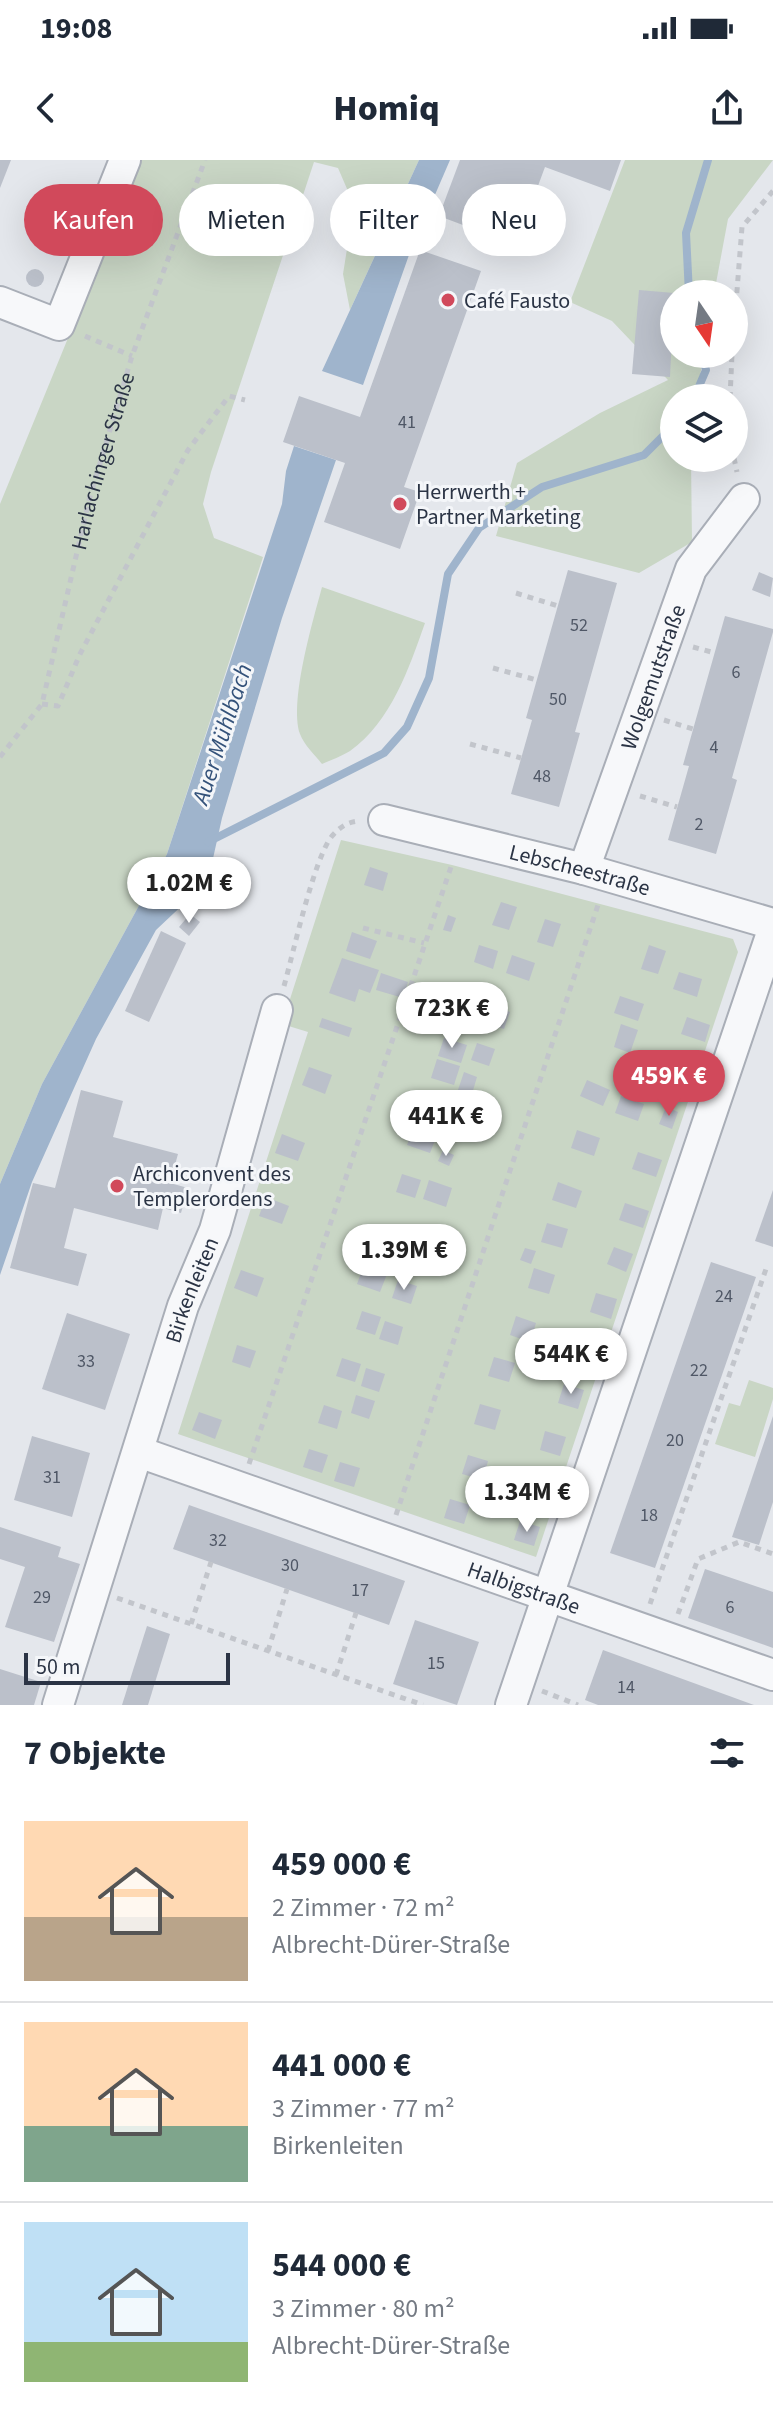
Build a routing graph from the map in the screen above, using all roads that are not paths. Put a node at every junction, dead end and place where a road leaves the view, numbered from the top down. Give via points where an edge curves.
1 (125, 160) edge
2 (0, 302) edge
3 (744, 499) dead end
4 (384, 820) road end
5 (584, 869) junction
6 (773, 927) edge
7 (277, 1010) road end
8 (139, 1452) junction
9 (550, 1596) junction
10 (773, 1675) edge
11 (515, 1694) edge
12 (58, 1705) edge

1 - 2 street via 59,325
3 - 5 street, Wolgemutstraße via 691,569
4 - 5 street, Lebscheestraße
5 - 6 street, Lebscheestraße
6 - 9 street
7 - 8 street, Birkenleiten via 215,1230 183,1306
8 - 9 street, Halbigstraße
8 - 12 street, Birkenleiten
9 - 10 street, Halbigstraße
9 - 11 street

